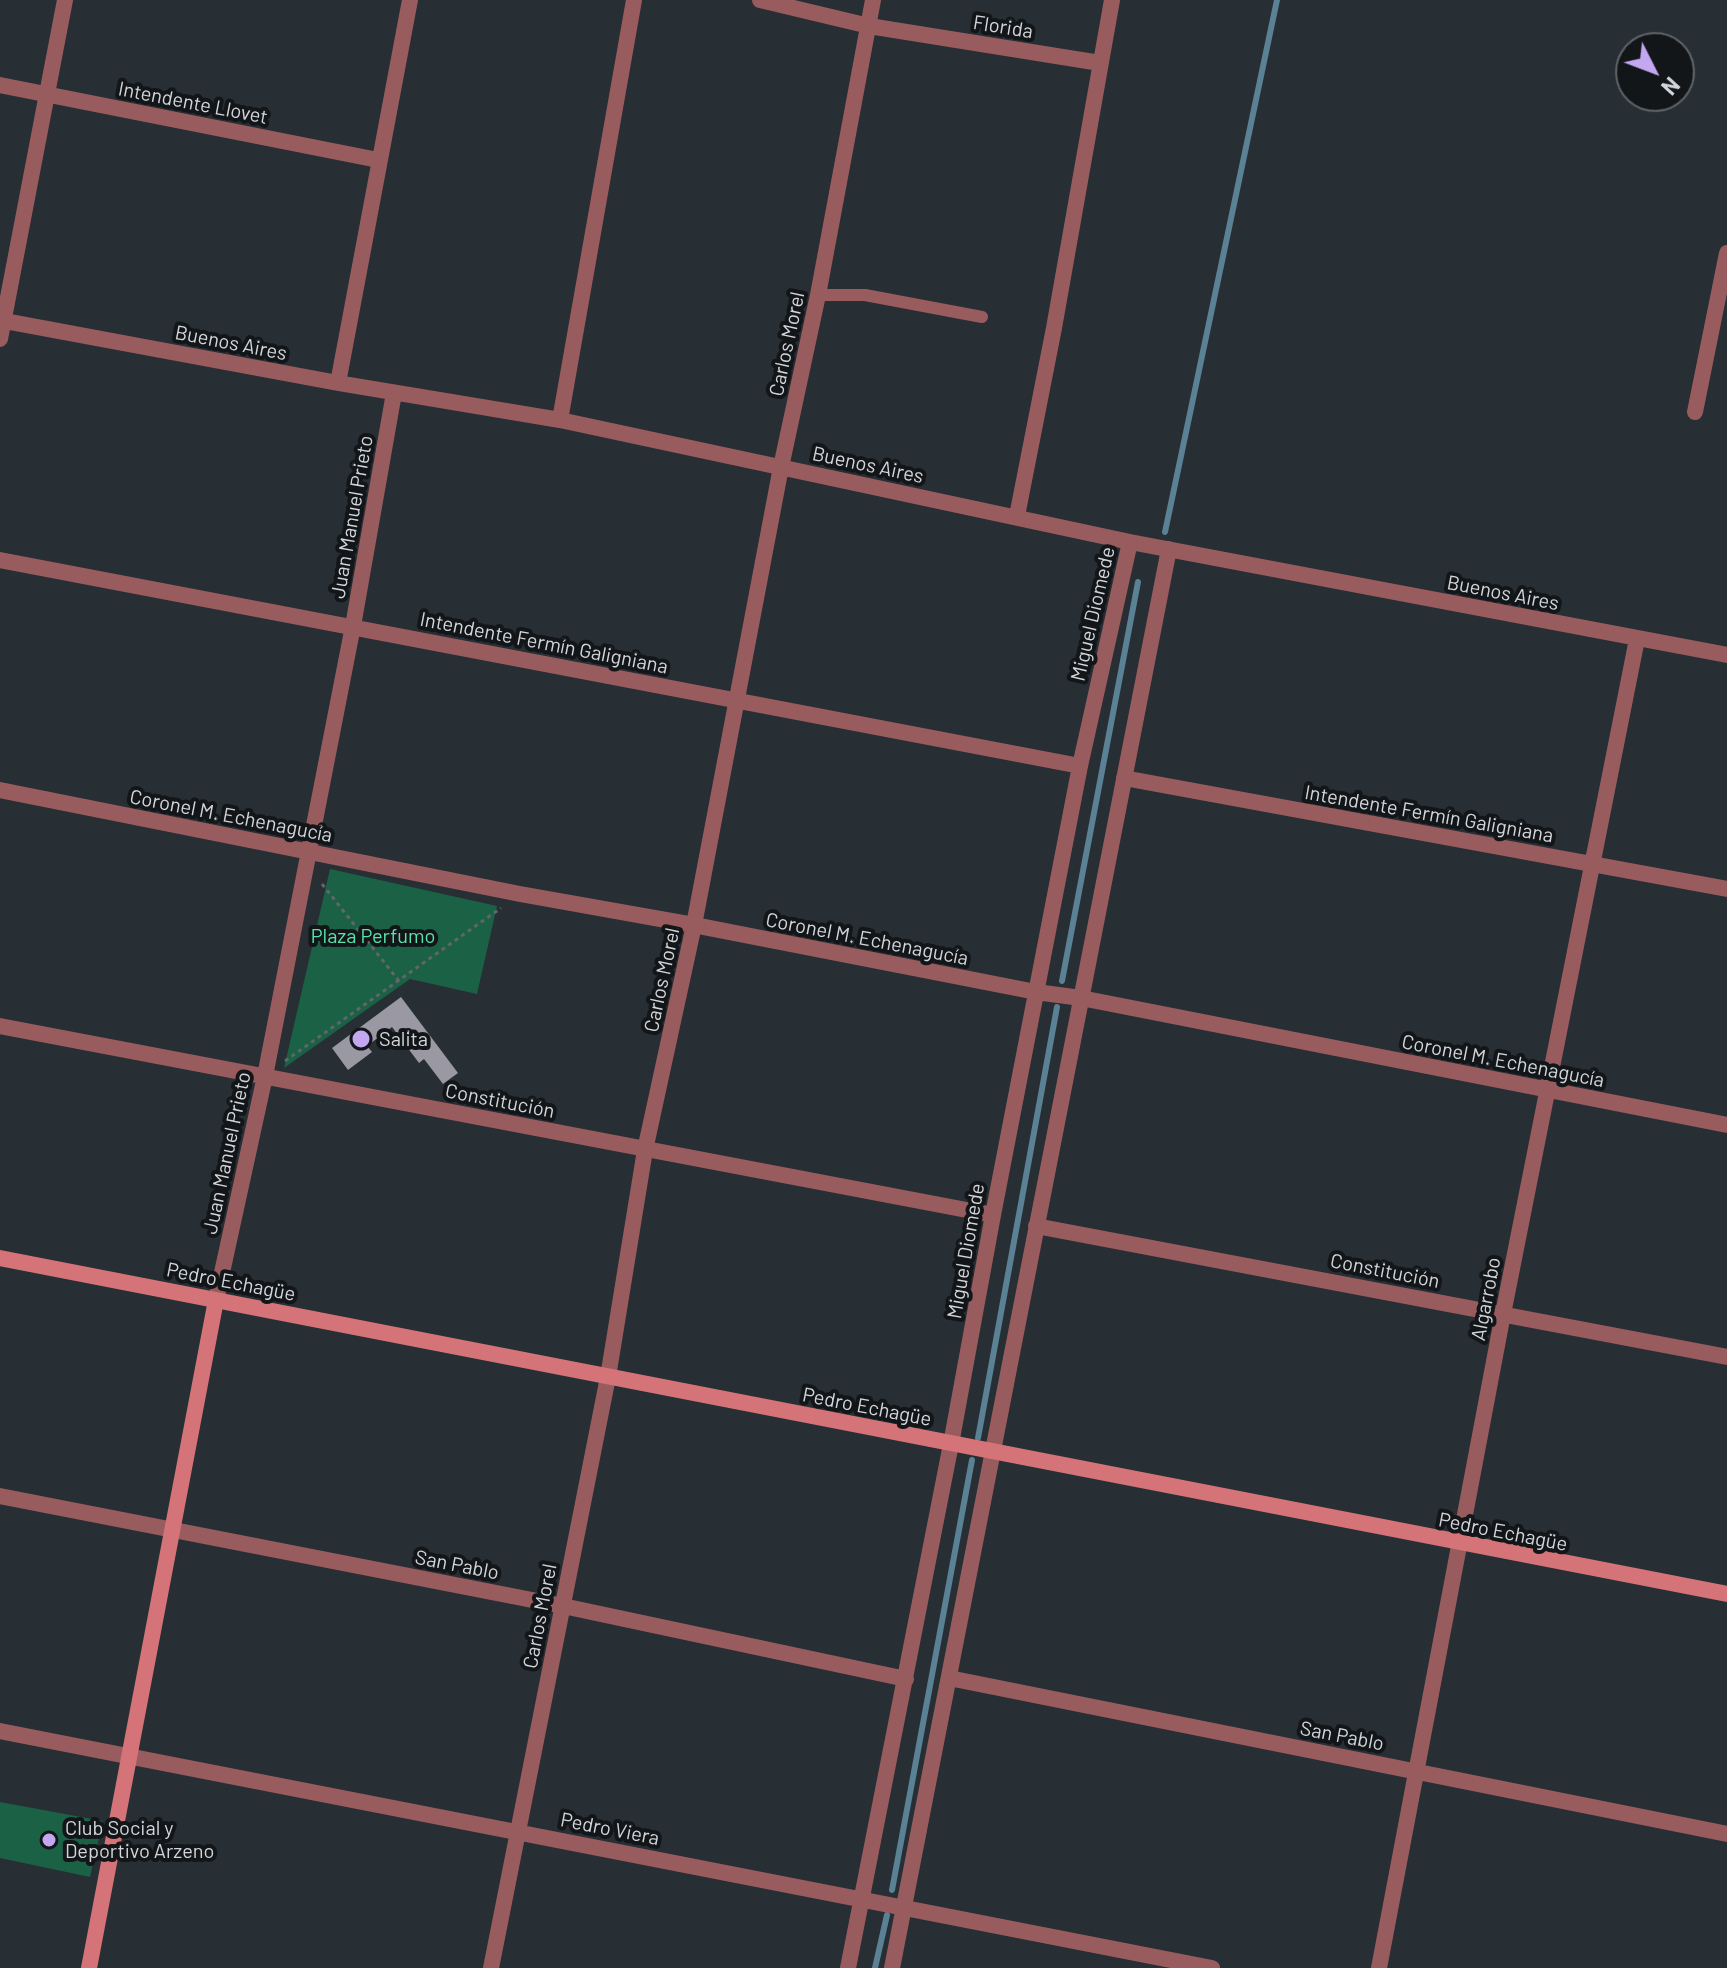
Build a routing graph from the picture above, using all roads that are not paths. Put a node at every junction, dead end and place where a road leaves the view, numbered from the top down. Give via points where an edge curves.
1 (65, 0) edge
2 (410, 0) edge
3 (634, 0) edge
4 (760, 0) edge
5 (873, 0) edge
6 (1112, 0) edge
7 (869, 26) junction
8 (1100, 63) junction
9 (0, 85) edge
10 (46, 94) junction
11 (378, 160) junction
12 (1727, 253) edge
13 (818, 295) junction
14 (982, 317) dead end
15 (2, 321) edge
16 (0, 339) edge
17 (338, 383) junction
18 (394, 393) junction
19 (1695, 412) dead end
20 (560, 420) junction
21 (781, 467) junction
22 (1017, 516) junction
23 (1130, 542) junction
24 (1169, 549) junction
25 (0, 560) edge
26 (353, 626) junction
27 (1637, 639) junction
28 (1727, 655) edge
29 (736, 701) junction
30 (1080, 766) junction
31 (1124, 778) junction
32 (0, 790) edge
33 (306, 857) junction
34 (1592, 864) junction
35 (1727, 889) edge
36 (694, 925) junction
37 (1036, 992) junction
38 (1081, 998) junction
39 (0, 1026) edge
40 (265, 1076) junction
41 (1549, 1090) junction
42 (1727, 1125) edge
43 (645, 1150) junction
44 (993, 1215) junction
45 (1036, 1226) junction
46 (0, 1258) edge
47 (216, 1300) junction
48 (1503, 1314) junction
49 (1727, 1357) edge
50 (608, 1377) junction
51 (951, 1444) junction
52 (991, 1451) junction
53 (0, 1496) edge
54 (171, 1529) junction
55 (1461, 1544) junction
56 (1727, 1594) edge
57 (563, 1606) junction
58 (949, 1678) junction
59 (906, 1679) junction
60 (0, 1731) edge
61 (132, 1756) junction
62 (1416, 1772) junction
63 (518, 1831) junction
64 (1727, 1834) edge
65 (861, 1898) junction
66 (903, 1907) junction
67 (1134, 1961) edge
68 (89, 1968) edge
69 (491, 1968) edge
70 (848, 1968) edge
71 (892, 1968) edge
72 (1212, 1968) edge
73 (1379, 1968) edge

1 - 10 street
2 - 11 street
3 - 20 street
4 - 7 street, Florida
5 - 7 street, Carlos Morel
6 - 8 street
7 - 8 street, Florida
7 - 13 street, Carlos Morel
8 - 22 street
9 - 10 street, Intendente Llovet
10 - 11 street, Intendente Llovet
10 - 15 street
11 - 17 street
12 - 19 street
13 - 14 lane via 865,295
13 - 21 street, Carlos Morel
15 - 16 street
15 - 17 street, Buenos Aires
17 - 18 street, Buenos Aires
18 - 20 street, Buenos Aires
18 - 26 street, Juan Manuel Prieto
20 - 21 street, Buenos Aires
21 - 22 street, Buenos Aires
21 - 29 street, Carlos Morel
22 - 23 street, Buenos Aires
23 - 24 street, Buenos Aires
23 - 30 street, Miguel Diomede
24 - 27 street, Buenos Aires
24 - 31 street
25 - 26 street, Intendente Fermín Galigniana
26 - 29 street, Intendente Fermín Galigniana
26 - 33 street, Juan Manuel Prieto
27 - 28 street, Buenos Aires
27 - 34 street, Algarrobo
29 - 30 street, Intendente Fermín Galigniana
29 - 36 street, Carlos Morel
30 - 37 street, Miguel Diomede
31 - 34 street, Intendente Fermín Galigniana
31 - 38 street
32 - 33 street, Coronel M. Echenagucía
33 - 36 street, Coronel M. Echenagucía
33 - 40 street, Juan Manuel Prieto
34 - 35 street, Intendente Fermín Galigniana
34 - 41 street, Algarrobo
36 - 37 street, Coronel M. Echenagucía
36 - 43 street, Carlos Morel
37 - 38 street, Coronel M. Echenagucía
37 - 44 street, Miguel Diomede
38 - 41 street, Coronel M. Echenagucía
38 - 45 street
39 - 40 street, Constitución
40 - 43 street, Constitución
40 - 47 street, Juan Manuel Prieto
41 - 42 street, Coronel M. Echenagucía
41 - 48 street, Algarrobo
43 - 44 street, Constitución
43 - 50 street, Carlos Morel
44 - 51 street, Miguel Diomede
45 - 48 street, Constitución
45 - 52 street
46 - 47 street, Pedro Echagüe
47 - 50 street, Pedro Echagüe
47 - 54 street, Juan Manuel Prieto
48 - 49 street, Constitución
48 - 55 street, Algarrobo
50 - 51 street, Pedro Echagüe
50 - 57 street, Carlos Morel
51 - 52 street, Pedro Echagüe
51 - 59 street, Miguel Diomede
52 - 55 street, Pedro Echagüe
52 - 58 street
53 - 54 street, San Pablo
54 - 57 street, San Pablo
54 - 61 street, Juan Manuel Prieto
55 - 56 street, Pedro Echagüe
55 - 62 street, Algarrobo
57 - 59 street, San Pablo
57 - 63 street, Carlos Morel
58 - 62 street, San Pablo
58 - 66 street
59 - 65 street, Miguel Diomede
60 - 61 street, Pedro Viera
61 - 63 street, Pedro Viera
61 - 68 street, Juan Manuel Prieto
62 - 64 street, San Pablo
62 - 73 street, Algarrobo
63 - 65 street, Pedro Viera
63 - 69 street, Carlos Morel
65 - 66 street, Pedro Viera
65 - 70 street, Miguel Diomede
66 - 67 street, Pedro Viera
66 - 71 street
67 - 72 street, Pedro Viera

